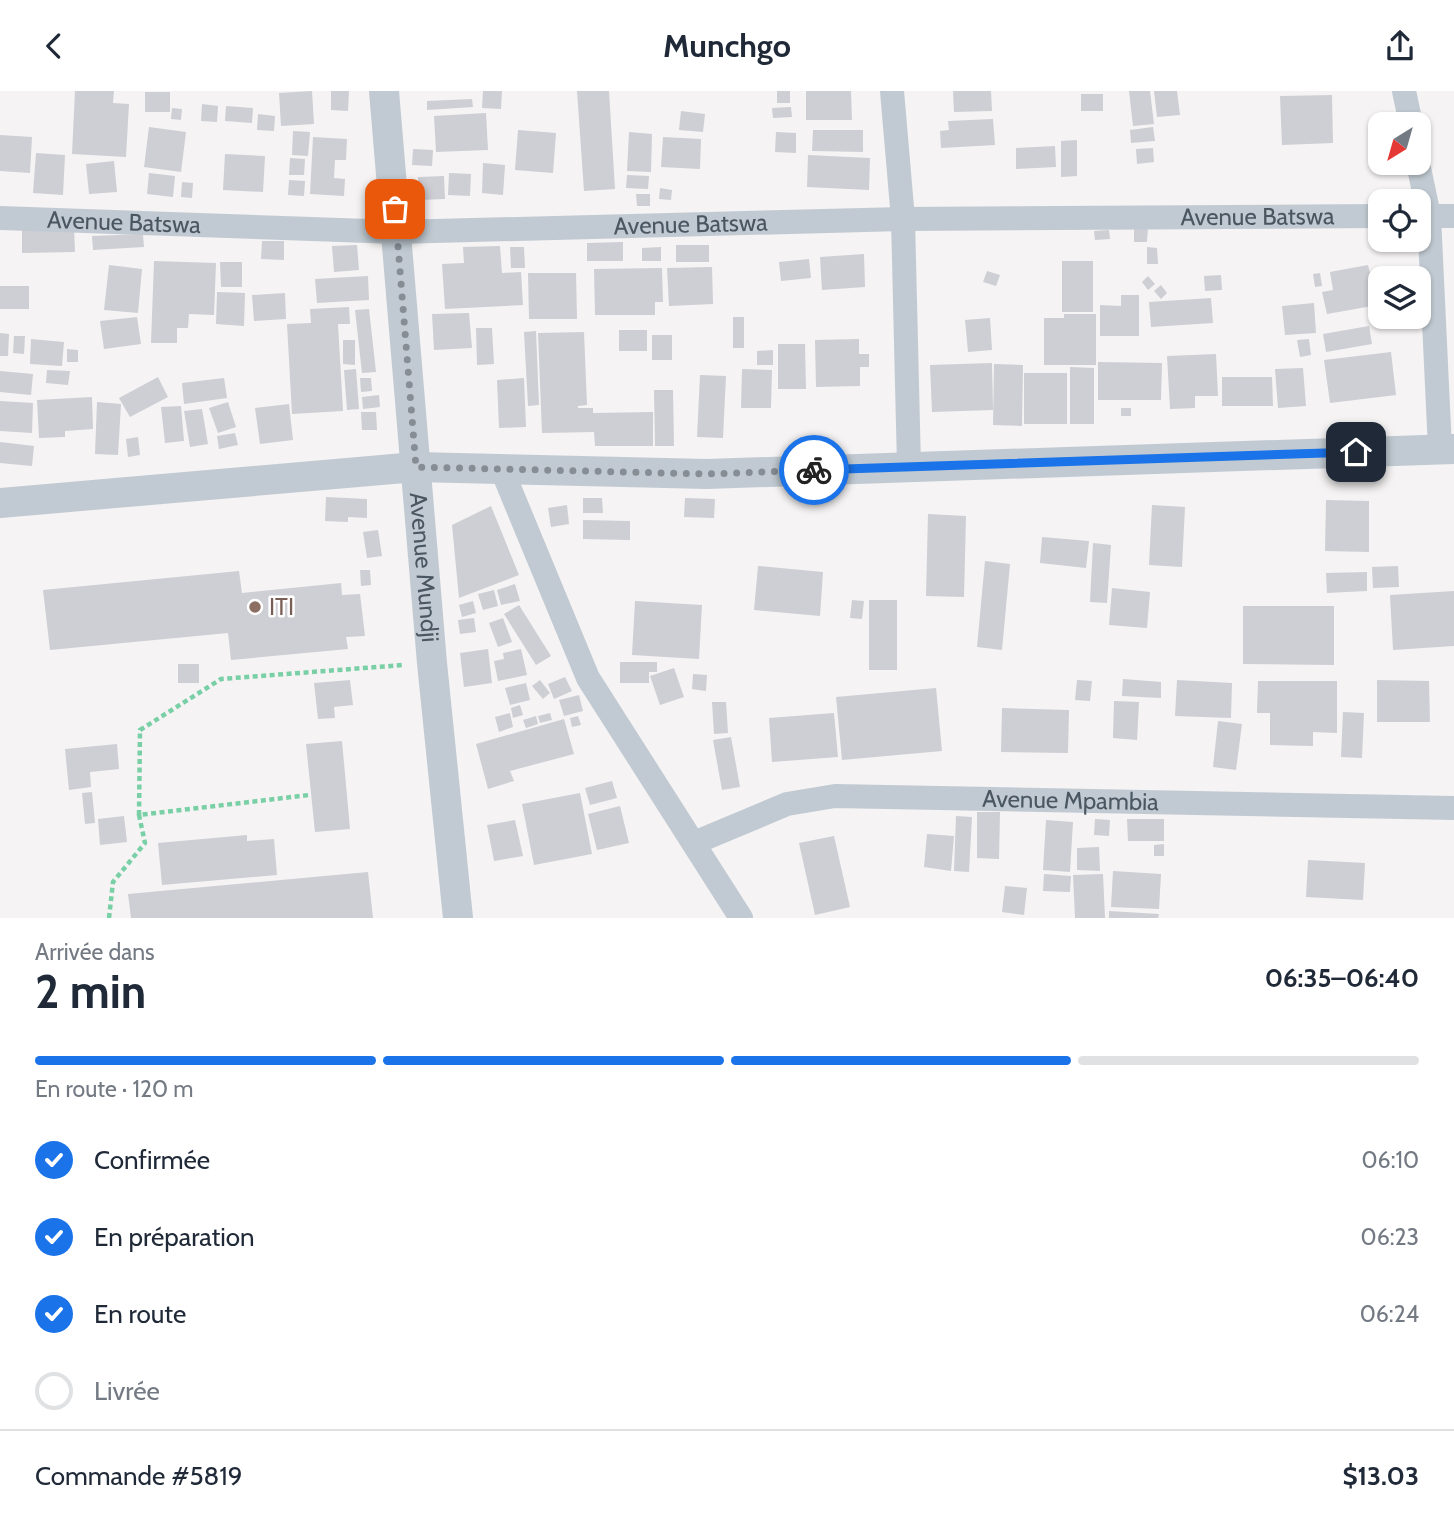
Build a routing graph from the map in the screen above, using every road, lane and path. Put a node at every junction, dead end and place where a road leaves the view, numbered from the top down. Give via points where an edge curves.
1 (384, 91) edge
2 (892, 91) edge
3 (1404, 91) edge
4 (1408, 112) edge
5 (1368, 216) edge
6 (1431, 216) edge
7 (1454, 216) edge
8 (0, 218) edge
9 (903, 219) junction
10 (397, 232) junction
11 (1428, 252) edge
12 (1447, 449) edge
13 (909, 466) junction
14 (416, 467) junction
15 (502, 470) junction
16 (0, 503) edge
17 (432, 663) junction
18 (309, 795) dead end
19 (1454, 809) edge
20 (139, 815) junction
21 (694, 843) junction
22 (109, 918) edge
23 (458, 918) edge
24 (740, 918) edge

1 - 10 street, Avenue Mundji
2 - 9 street
3 - 4 street
5 - 9 street, Avenue Batswa
6 - 7 street
8 - 10 street, Avenue Batswa
9 - 10 street, Avenue Batswa
9 - 13 street
10 - 14 street, Avenue Mundji
11 - 12 street
12 - 13 street
13 - 15 street via 708,474
14 - 15 street
14 - 16 street
14 - 17 street, Avenue Mundji
15 - 21 street via 588,678
17 - 20 path via 221,678 140,730
17 - 23 street, Avenue Mundji
18 - 20 path
19 - 21 street, Avenue Mpambia via 835,796 787,804
20 - 22 path via 145,843 113,882
21 - 24 street

